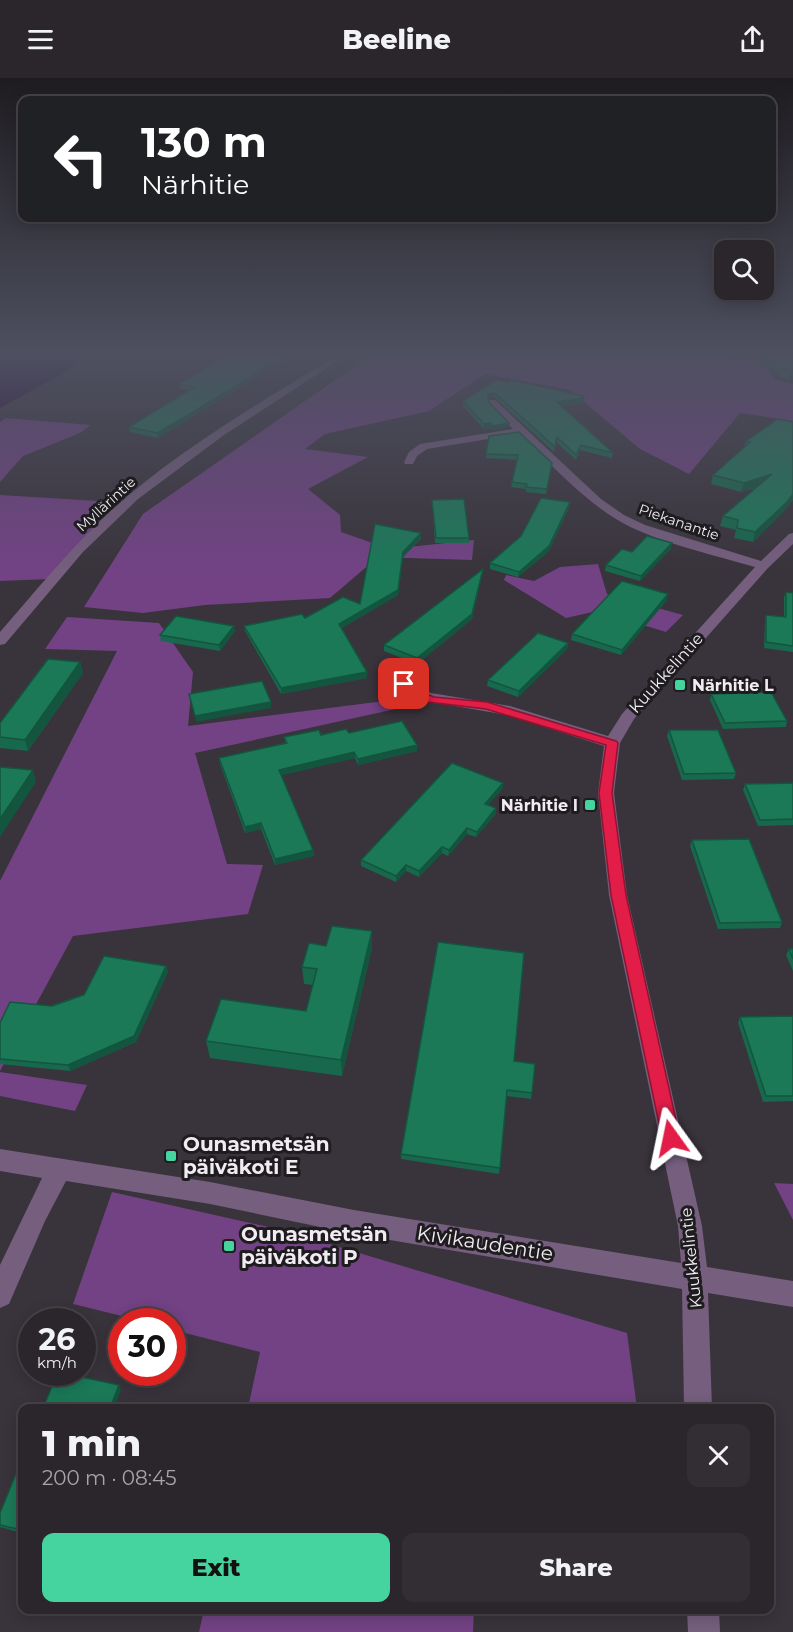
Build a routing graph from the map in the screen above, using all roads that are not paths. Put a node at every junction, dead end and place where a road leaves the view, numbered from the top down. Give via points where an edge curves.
1 (229, 428) edge
2 (518, 428) edge
3 (521, 431) junction
4 (409, 462) dead end
5 (793, 537) edge
6 (763, 566) junction
7 (0, 641) edge
8 (409, 678) dead end
9 (612, 743) junction
10 (0, 1160) edge
11 (59, 1170) junction
12 (695, 1276) junction
13 (793, 1294) edge
14 (0, 1295) edge
15 (698, 1404) edge
16 (703, 1614) edge
17 (704, 1632) edge

1 - 7 street, Myllärintie via 189,453 135,497 73,555
2 - 3 street, Piekanantie
3 - 4 street via 424,446
3 - 6 street, Piekanantie via 597,501 620,517 641,528
5 - 6 street, Kuukkelintie
6 - 9 street, Kuukkelintie via 627,717
8 - 9 street via 404,684 412,692 432,700 487,705
9 - 12 street, Kuukkelintie via 606,793 618,895 690,1226
10 - 11 street, Kivikaudentie
11 - 12 street, Kivikaudentie
11 - 14 street
12 - 13 street, Kivikaudentie
12 - 15 street, Kuukkelintie
16 - 17 street

